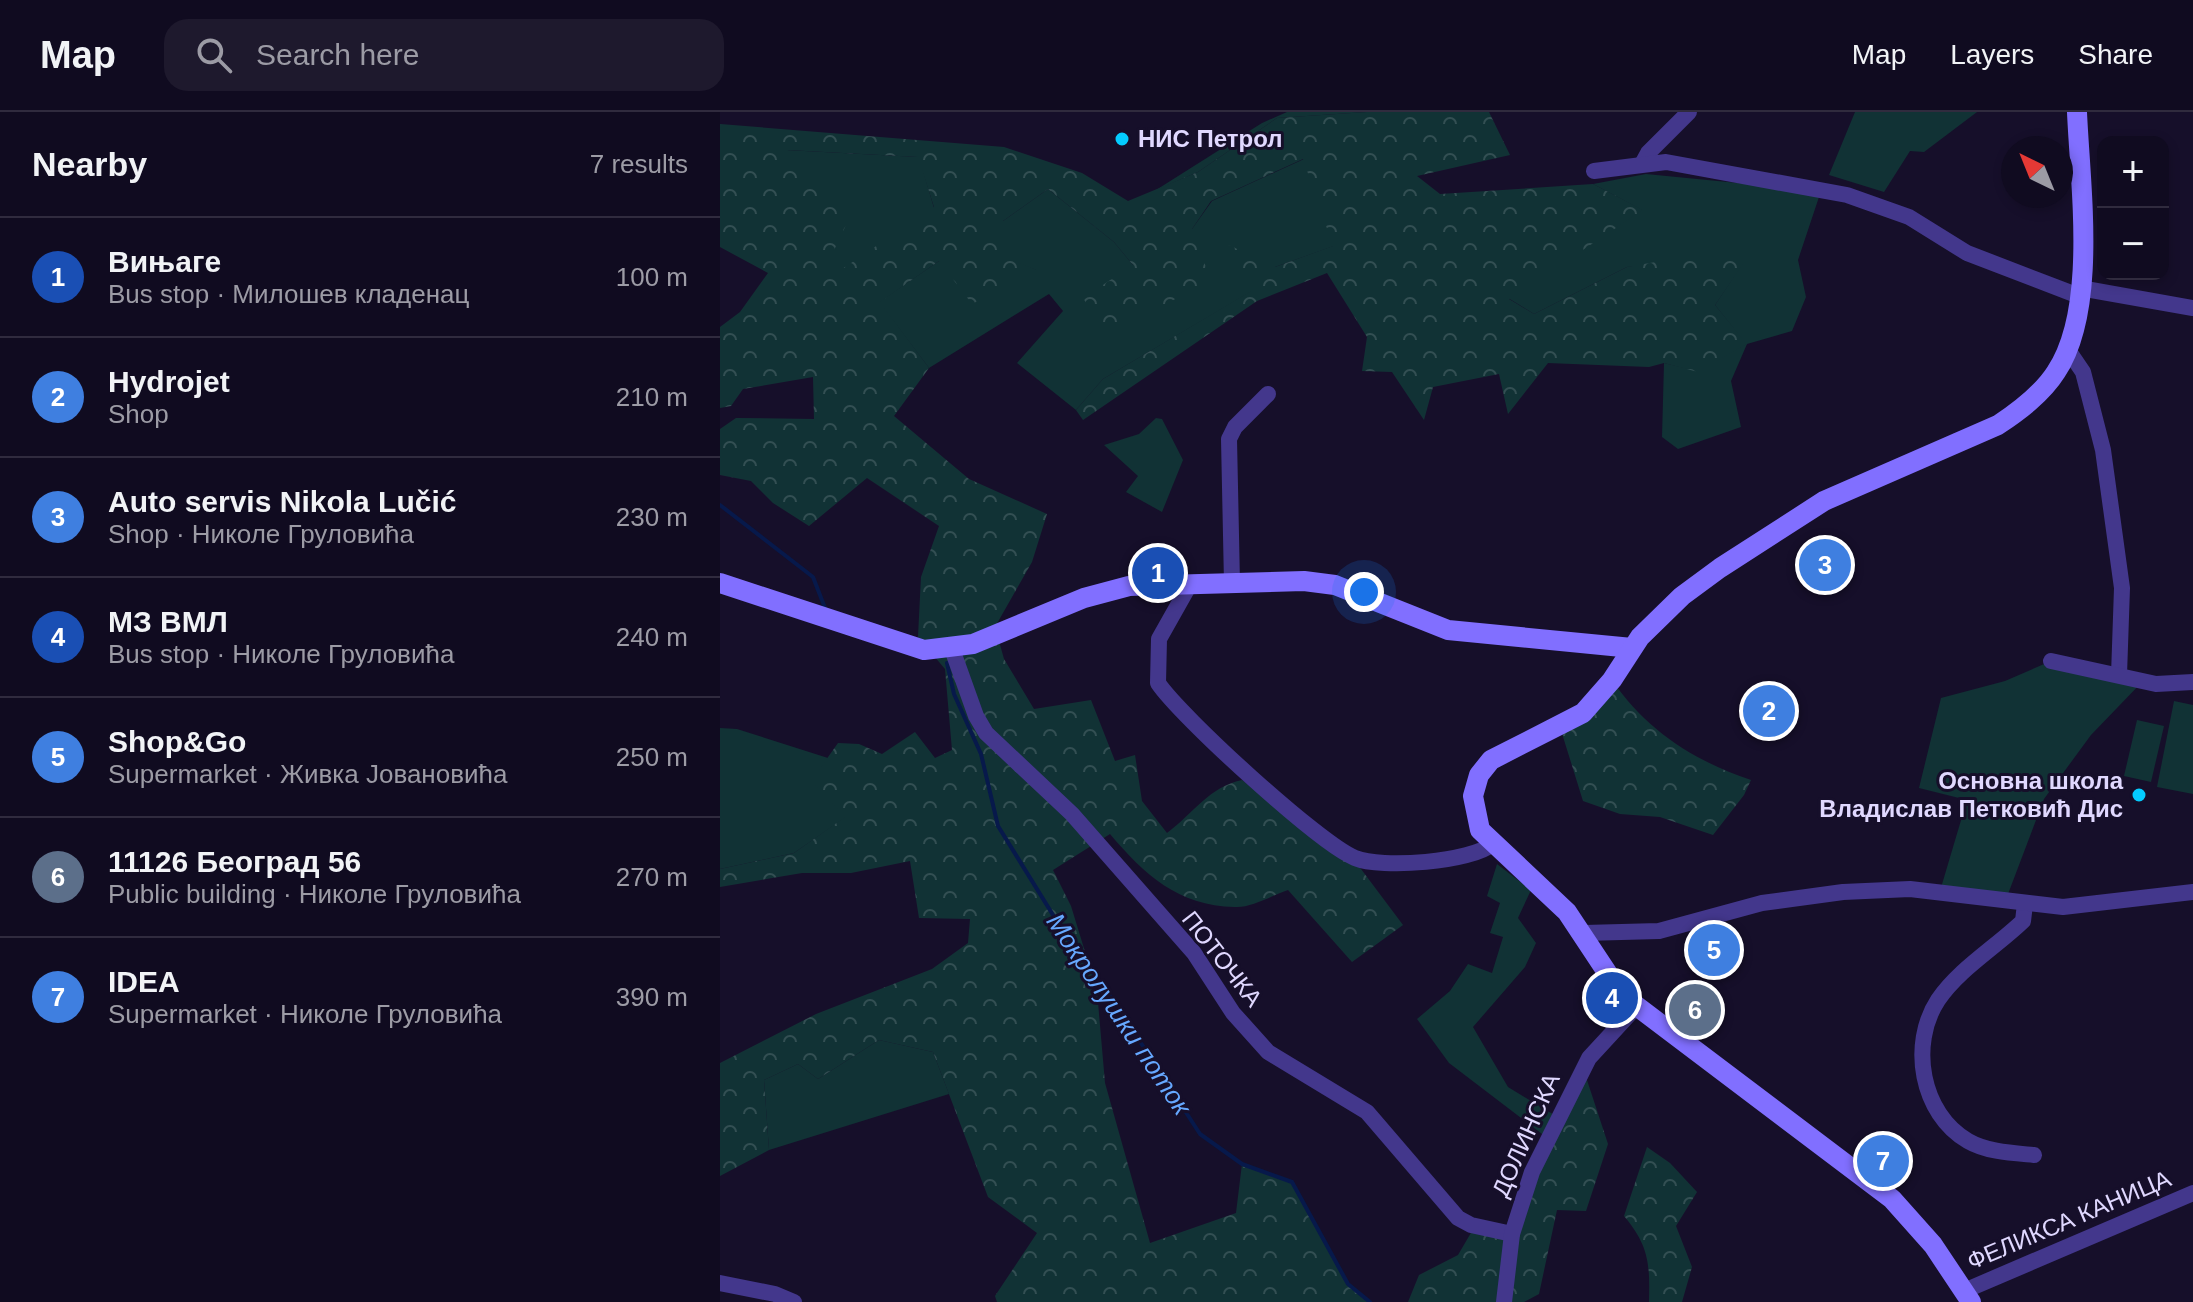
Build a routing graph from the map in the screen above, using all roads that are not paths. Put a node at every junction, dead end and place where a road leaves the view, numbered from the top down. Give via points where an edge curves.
1 (1689, 112) edge
2 (2077, 112) edge
3 (1642, 164) junction
4 (1594, 171) dead end
5 (2079, 292) junction
6 (2193, 308) edge
7 (2068, 350) junction
8 (1268, 394) dead end
9 (720, 583) edge
10 (1232, 583) junction
11 (1190, 584) junction
12 (1632, 648) junction
13 (952, 649) junction
14 (2051, 661) dead end
15 (2119, 675) junction
16 (2193, 682) edge
17 (1492, 844) junction
18 (2193, 892) edge
19 (2024, 912) junction
20 (1584, 933) junction
21 (1636, 1007) junction
22 (2034, 1155) dead end
23 (2193, 1193) edge
24 (1512, 1234) junction
25 (720, 1283) edge
26 (1968, 1297) edge
27 (794, 1302) edge
28 (1504, 1302) edge

1 - 3 street
2 - 5 street
3 - 4 street
3 - 5 street via 1697,165 1870,202 1909,217 1967,253
5 - 6 street
5 - 7 street
7 - 12 street via 2051,379 2011,417 1803,513 1694,586
7 - 15 street via 2083,372 2103,450 2122,588
8 - 10 street via 1229,439
9 - 13 street via 912,648
10 - 11 street
10 - 12 street via 1323,583 1448,630
11 - 13 street via 1099,592
11 - 17 street via 1159,639 1158,683 1181,710 1320,834 1356,858 1384,864 1478,853
12 - 17 street via 1583,713 1503,752 1481,771 1474,791 1475,812 1478,827
13 - 24 street, ПОТОЧКА via 986,733 1072,814 1194,953 1233,1013 1263,1047 1367,1112 1458,1218
14 - 15 street
15 - 16 street via 2156,684
17 - 20 street via 1550,893
18 - 19 street
19 - 20 street via 1910,889 1843,892 1762,903 1659,931
19 - 22 street via 1940,997 1928,1019 1921,1057 1930,1095 1954,1131 1979,1146
20 - 21 street via 1610,981
21 - 24 street, ДОЛИНСКА via 1580,1073 1524,1191
21 - 26 street via 1892,1199 1933,1245
23 - 26 street, ФЕЛИКСА КАНИЦА
24 - 28 street, ДОЛИНСКА
25 - 27 street

